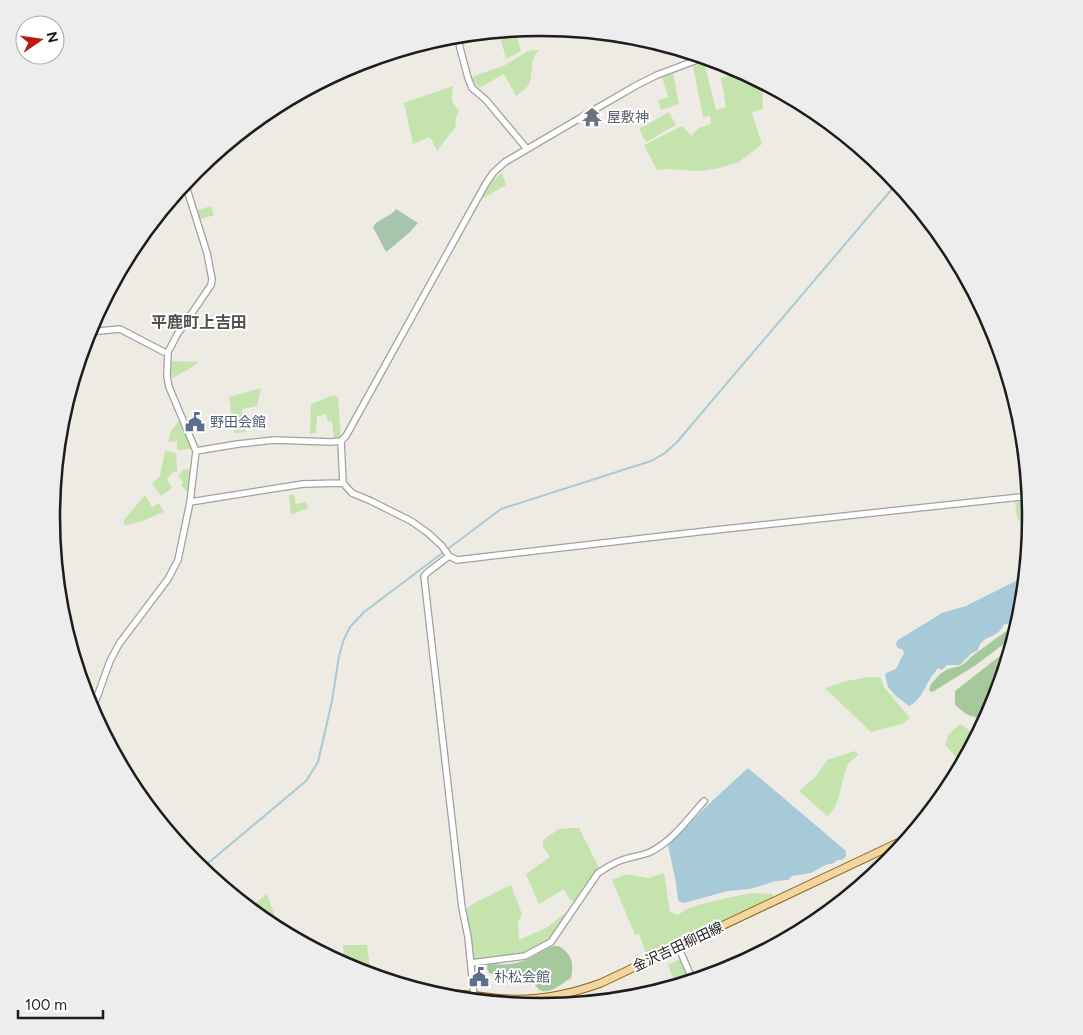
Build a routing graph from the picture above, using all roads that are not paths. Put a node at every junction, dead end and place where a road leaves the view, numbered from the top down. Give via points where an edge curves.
1 (459, 43) edge
2 (695, 62) edge
3 (527, 149) junction
4 (188, 192) edge
5 (98, 330) edge
6 (168, 352) junction
7 (341, 441) junction
8 (196, 451) junction
9 (343, 483) junction
10 (1022, 497) edge
11 (190, 502) junction
12 (448, 555) junction
13 (96, 699) edge
14 (704, 801) dead end
15 (895, 844) edge
16 (678, 946) junction
17 (471, 963) junction
18 (690, 975) edge
19 (474, 994) edge
20 (537, 999) edge

1 - 3 street via 472,88
2 - 3 street via 636,85
3 - 7 street via 505,162 485,185
4 - 6 street via 212,279
5 - 6 street via 120,329
6 - 8 street via 169,387
7 - 8 street via 274,440
7 - 9 street
8 - 11 street
9 - 11 street via 303,484
9 - 12 street via 352,493 411,521 428,533
10 - 12 street via 457,560
11 - 13 street via 178,560 168,579 119,644
12 - 17 street via 424,576
14 - 17 street via 672,836 656,848 608,866 598,874 551,942 526,956
15 - 16 main road, 金沢吉田柳田線
16 - 18 street
16 - 20 main road, 金沢吉田柳田線 via 601,983
17 - 19 street

